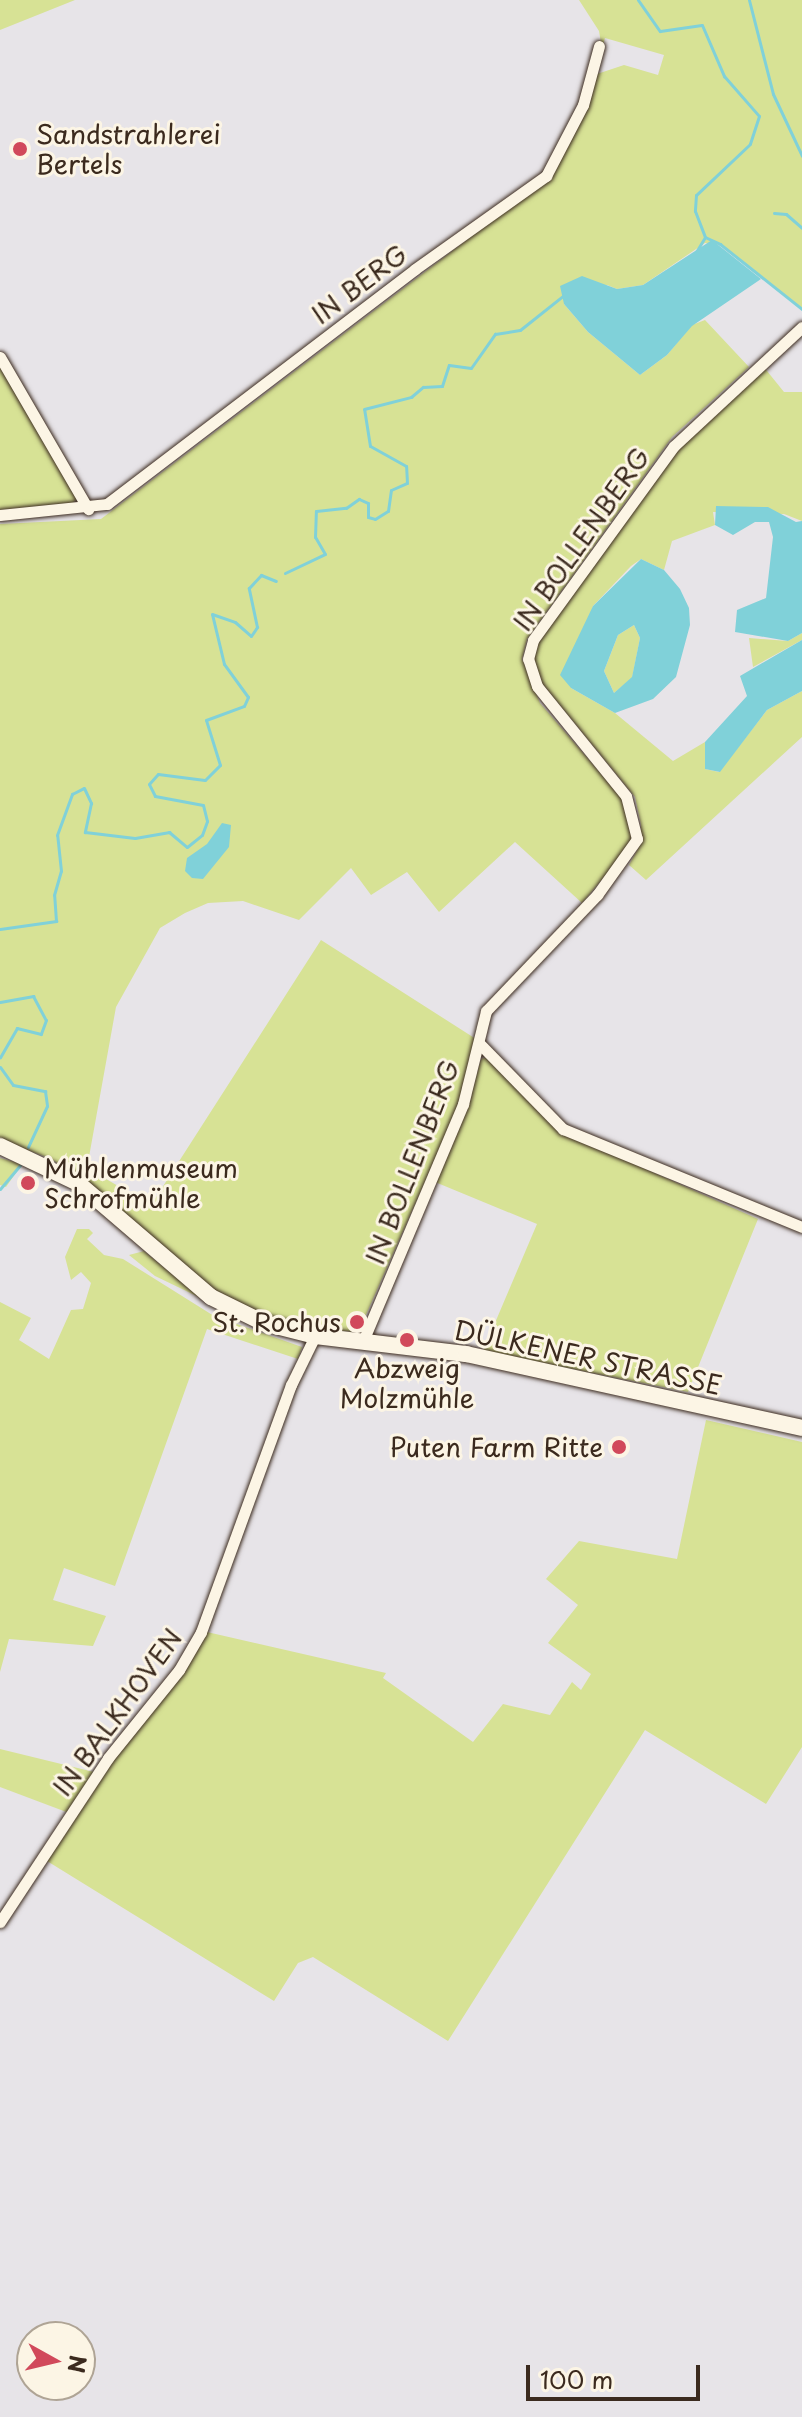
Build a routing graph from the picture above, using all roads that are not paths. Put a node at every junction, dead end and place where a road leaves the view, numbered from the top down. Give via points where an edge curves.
1 (599, 46) dead end
2 (802, 327) edge
3 (0, 357) edge
4 (88, 509) junction
5 (0, 515) edge
6 (480, 1044) junction
7 (0, 1146) edge
8 (802, 1227) edge
9 (315, 1336) junction
10 (363, 1341) junction
11 (802, 1428) edge
12 (0, 1922) edge

1 - 4 street, IN BERG via 583,105 546,176 107,504
2 - 6 street, IN BOLLENBERG via 674,446 533,640 528,659 537,686 626,796 637,839 597,895 486,1011
3 - 4 street
4 - 5 street, IN BERG
6 - 8 street via 563,1129
6 - 10 street, IN BOLLENBERG via 463,1104
7 - 9 main road, DÜLKENER STRASSE via 78,1183 231,1308
9 - 10 main road, DÜLKENER STRASSE
9 - 12 street, IN BALKHOVEN via 291,1385 201,1632 179,1670 108,1758
10 - 11 main road, DÜLKENER STRASSE via 466,1354

